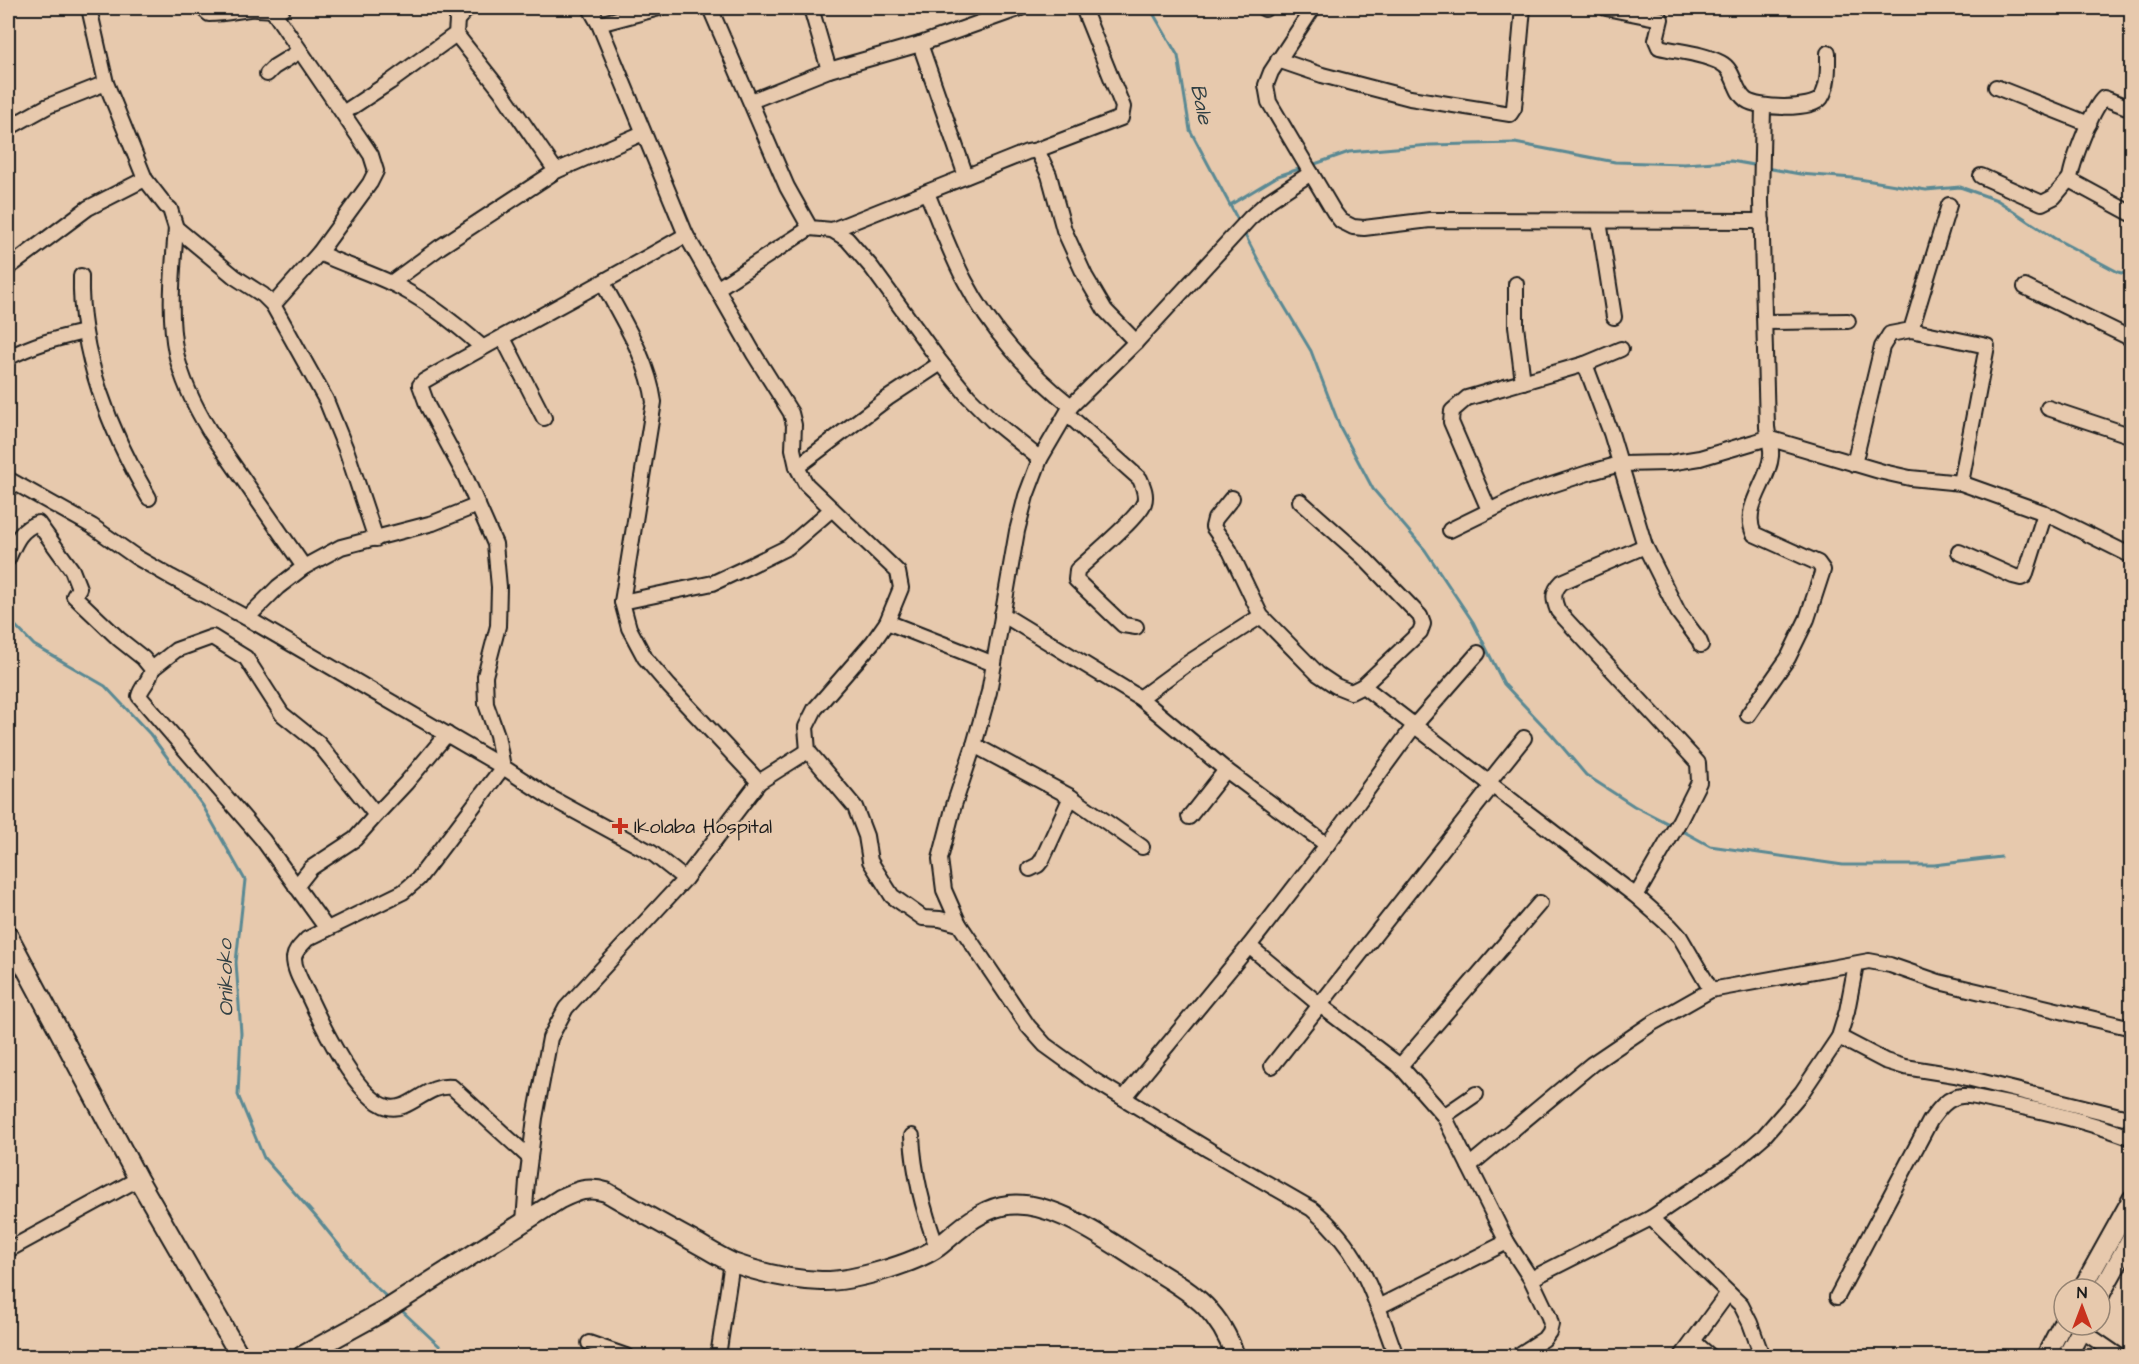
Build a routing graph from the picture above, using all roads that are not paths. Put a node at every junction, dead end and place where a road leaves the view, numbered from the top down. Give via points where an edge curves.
1 (89, 8) edge
2 (202, 8) edge
3 (468, 8) edge
4 (590, 8) edge
5 (659, 8) edge
6 (710, 8) edge
7 (811, 8) edge
8 (1021, 8) edge
9 (1083, 8) edge
10 (1313, 8) edge
11 (1523, 8) edge
12 (1606, 8) edge
13 (278, 9) edge
14 (599, 24) junction
15 (456, 34) junction
16 (920, 44) junction
17 (300, 51) junction
18 (1828, 53) dead end
19 (1278, 60) junction
20 (829, 70) junction
21 (267, 74) dead end
22 (106, 83) junction
23 (1996, 87) dead end
24 (751, 101) junction
25 (1763, 107) junction
26 (2132, 109) edge
27 (343, 113) junction
28 (2089, 124) junction
29 (8, 128) edge
30 (643, 133) junction
31 (1037, 150) junction
32 (1305, 163) junction
33 (556, 171) junction
34 (966, 176) junction
35 (1982, 176) dead end
36 (2070, 178) junction
37 (145, 179) junction
38 (927, 193) junction
39 (1949, 205) dead end
40 (2132, 214) edge
41 (1599, 221) junction
42 (1762, 221) junction
43 (176, 228) junction
44 (810, 228) junction
45 (832, 230) junction
46 (686, 235) junction
47 (319, 253) junction
48 (8, 268) edge
49 (81, 276) dead end
50 (391, 283) junction
51 (603, 283) junction
52 (1516, 284) dead end
53 (2025, 287) dead end
54 (718, 288) junction
55 (273, 305) junction
56 (1614, 317) dead end
57 (1848, 321) dead end
58 (1765, 322) junction
59 (1911, 330) junction
60 (84, 332) junction
61 (503, 338) junction
62 (2132, 339) edge
63 (1136, 342) junction
64 (482, 347) junction
65 (1621, 349) dead end
66 (8, 358) edge
67 (940, 363) junction
68 (1586, 364) junction
69 (1523, 382) junction
70 (2048, 408) dead end
71 (1069, 410) junction
72 (544, 418) dead end
73 (2132, 436) edge
74 (1768, 438) junction
75 (1040, 459) junction
76 (1620, 464) junction
77 (1854, 464) junction
78 (797, 467) junction
79 (8, 479) edge
80 (1961, 483) junction
81 (149, 498) dead end
82 (1232, 498) dead end
83 (1300, 501) dead end
84 (478, 505) junction
85 (832, 509) junction
86 (1489, 510) junction
87 (2045, 513) junction
88 (1450, 530) dead end
89 (376, 538) junction
90 (1645, 546) junction
91 (1959, 552) dead end
92 (2131, 555) edge
93 (8, 559) edge
94 (304, 567) junction
95 (622, 602) junction
96 (1002, 614) junction
97 (1261, 616) junction
98 (247, 618) junction
99 (887, 622) junction
100 (1136, 627) dead end
101 (1701, 645) dead end
102 (1479, 653) dead end
103 (994, 664) junction
104 (152, 669) junction
105 (1363, 686) junction
106 (1140, 698) junction
107 (1748, 715) dead end
108 (1414, 726) junction
109 (447, 734) junction
110 (1524, 738) dead end
111 (974, 745) junction
112 (808, 751) junction
113 (503, 767) junction
114 (1226, 770) junction
115 (759, 783) junction
116 (1490, 785) junction
117 (1071, 798) junction
118 (376, 815) junction
119 (1189, 817) dead end
120 (1327, 845) junction
121 (1142, 847) dead end
122 (1030, 869) dead end
123 (685, 879) junction
124 (296, 887) junction
125 (1636, 896) junction
126 (1540, 903) dead end
127 (959, 924) junction
128 (327, 929) junction
129 (10, 945) edge
130 (1249, 946) junction
131 (1856, 964) junction
132 (1711, 990) junction
133 (1320, 1005) junction
134 (2132, 1028) edge
135 (1839, 1037) junction
136 (1272, 1066) dead end
137 (1400, 1066) junction
138 (1476, 1094) dead end
139 (1125, 1098) junction
140 (1444, 1116) junction
141 (2132, 1119) edge
142 (912, 1136) dead end
143 (2132, 1138) edge
144 (530, 1158) junction
145 (1469, 1166) junction
146 (138, 1179) junction
147 (2132, 1199) edge
148 (1651, 1218) junction
149 (524, 1222) junction
150 (2132, 1237) edge
151 (1507, 1242) junction
152 (937, 1247) junction
153 (8, 1250) edge
154 (732, 1262) junction
155 (2089, 1277) edge
156 (2110, 1277) edge
157 (1531, 1279) junction
158 (1728, 1293) junction
159 (1838, 1297) dead end
160 (1377, 1307) junction
161 (2056, 1337) edge
162 (2077, 1337) edge
163 (2094, 1337) edge
164 (1694, 1342) junction
165 (589, 1343) dead end
166 (238, 1356) edge
167 (302, 1356) edge
168 (626, 1356) edge
169 (718, 1356) edge
170 (1235, 1356) edge
171 (1396, 1356) edge
172 (1517, 1356) edge
173 (1682, 1356) edge
174 (1710, 1356) edge
175 (1762, 1356) edge
176 (2046, 1356) edge
177 (2067, 1356) edge
178 (2119, 1356) edge

1 - 22 street
2 - 13 street via 209,14
3 - 15 street via 457,20
4 - 14 street
5 - 14 street
6 - 24 street
7 - 20 street
8 - 16 street
9 - 31 street via 1124,112 1121,118
10 - 19 street
11 - 19 street via 1514,108 1510,114 1410,98
12 - 25 street via 1661,20 1656,40 1659,47 1724,64 1745,100
13 - 17 street
14 - 30 street
15 - 27 street
15 - 33 street
16 - 20 street
16 - 34 street
17 - 21 street
17 - 27 street
18 - 25 street via 1826,83 1822,97 1815,103
19 - 32 street via 1266,85 1269,102
20 - 24 street
22 - 29 street via 48,106
22 - 37 street
23 - 28 street
24 - 44 street via 787,187
25 - 42 street
26 - 28 street via 2104,98
27 - 47 street via 371,155 376,171
28 - 36 street
30 - 33 street
30 - 46 street
31 - 34 street
31 - 63 street via 1049,175 1064,230 1085,276 1105,310
32 - 41 street via 1341,221 1353,227 1430,220
32 - 63 street
33 - 50 street via 440,246
34 - 38 street
35 - 36 street via 2042,203 2054,197
36 - 40 street
37 - 43 street via 170,209
37 - 48 street via 88,208
38 - 45 street
38 - 71 street via 964,281 981,307 1018,357
39 - 59 street
41 - 42 street
41 - 56 street
42 - 58 street
43 - 55 street
43 - 94 street via 174,329 184,379 209,430
44 - 45 street
44 - 54 street
45 - 67 street via 847,239 872,268
46 - 51 street
46 - 54 street
47 - 50 street
47 - 55 street
49 - 60 street
50 - 64 street via 457,325
51 - 61 street
51 - 95 street via 645,366 654,402
52 - 69 street via 1516,335
53 - 62 street
54 - 78 street via 791,413
55 - 89 street via 326,400
57 - 58 street
58 - 74 street
59 - 77 street via 1890,334 1882,347
59 - 80 street via 1987,346
60 - 66 street
60 - 81 street via 117,437
61 - 64 street
61 - 72 street
63 - 71 street
64 - 84 street via 420,385
65 - 68 street
67 - 75 street via 992,420
67 - 78 street
68 - 69 street
68 - 76 street
69 - 86 street via 1467,398 1452,411 1451,422
70 - 73 street
71 - 75 street
71 - 100 street via 1143,487 1144,504 1075,574 1076,580 1123,625
74 - 76 street via 1700,458
74 - 77 street
74 - 107 street via 1771,458 1752,508 1751,528 1754,534 1818,563 1823,570 1807,619 1788,658
75 - 96 street via 1017,531
76 - 86 street
76 - 90 street
77 - 80 street via 1910,478
78 - 85 street via 806,484
79 - 98 street via 92,526 136,557
80 - 87 street
82 - 97 street via 1213,527 1230,551
83 - 105 street via 1362,556 1420,616 1423,624 1420,632
84 - 89 street via 433,523
84 - 113 street via 491,533 499,587 498,626 485,675 486,704 498,735
85 - 95 street via 788,547 713,583
85 - 99 street via 898,572 901,588
86 - 88 street
87 - 91 street via 2025,576 2021,578
87 - 92 street
89 - 94 street via 341,547
90 - 101 street via 1678,612
90 - 125 street via 1562,582 1553,598 1558,611 1700,769 1699,782 1680,820
93 - 104 street via 19,534 38,523 72,570 79,588 74,596
94 - 98 street
95 - 115 street via 629,628 645,658
96 - 103 street
96 - 106 street
97 - 105 street via 1318,674 1351,692
97 - 106 street
98 - 109 street
99 - 103 street
99 - 112 street via 815,709 806,728
102 - 108 street
103 - 111 street
104 - 118 street via 176,650 212,637 246,658 282,714 318,743
104 - 124 street via 151,680 139,696 262,840
105 - 108 street
106 - 114 street
108 - 116 street
108 - 120 street
109 - 113 street
109 - 118 street
110 - 116 street
111 - 117 street
111 - 127 street via 940,859 944,890
112 - 115 street
112 - 127 street via 855,807 870,861 892,896 923,918
113 - 123 street via 549,798 652,853
113 - 128 street via 418,879 403,892
114 - 119 street
114 - 120 street
115 - 123 street
116 - 125 street
116 - 133 street
117 - 121 street
117 - 122 street via 1042,860
118 - 124 street via 356,839 311,868
120 - 130 street
123 - 144 street via 566,1008 550,1038
124 - 128 street
125 - 132 street via 1680,937
126 - 137 street
127 - 139 street via 1045,1045
128 - 144 street via 307,939 294,960 320,1022 362,1088 382,1105 399,1108 433,1089 452,1087
129 - 146 main road
130 - 133 street
130 - 139 street
131 - 132 street
131 - 134 street via 1877,962 1939,982
131 - 135 street
132 - 145 street via 1592,1064
133 - 136 street
133 - 137 street
135 - 141 street via 1905,1067
135 - 148 street via 1802,1092 1764,1136 1734,1162
137 - 140 street
138 - 140 street
139 - 160 street via 1312,1209 1336,1231 1361,1266
140 - 145 street
142 - 152 street via 916,1180
143 - 159 street via 2017,1106 1962,1095 1951,1098 1930,1121
144 - 149 street
145 - 151 street
146 - 153 street
146 - 166 main road
147 - 155 main road
148 - 157 street
148 - 158 street
149 - 154 main road via 560,1199 594,1188
149 - 167 main road via 384,1311
150 - 156 main road
151 - 157 street
151 - 160 street
152 - 154 main road via 871,1274 833,1280 786,1278
152 - 170 main road via 983,1213 999,1207 1029,1206 1062,1216 1123,1250 1195,1298 1217,1321
154 - 169 street
157 - 172 street via 1551,1324 1544,1339
158 - 164 street
158 - 175 street via 1741,1305
160 - 171 street
161 - 176 main road
162 - 177 main road
163 - 178 street
164 - 173 street
164 - 174 street
165 - 168 street

